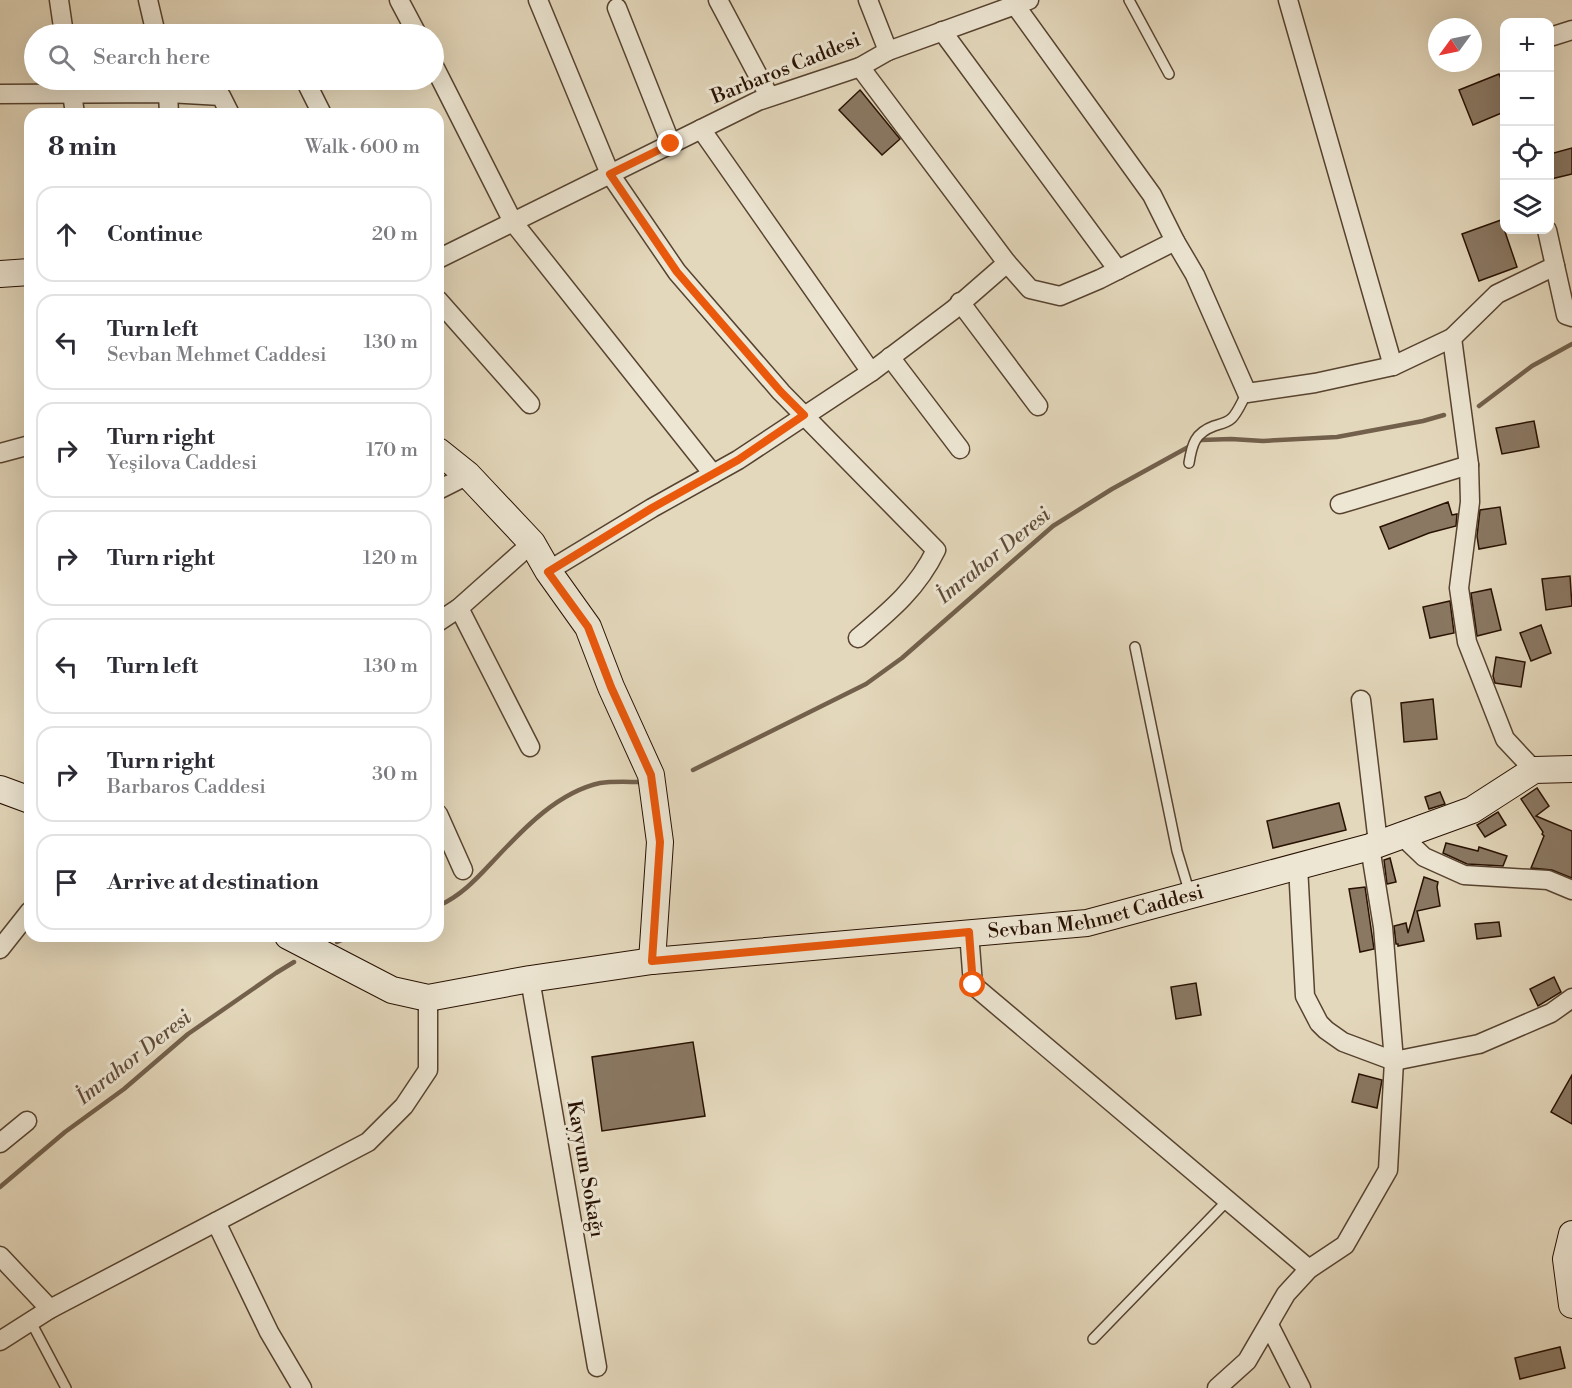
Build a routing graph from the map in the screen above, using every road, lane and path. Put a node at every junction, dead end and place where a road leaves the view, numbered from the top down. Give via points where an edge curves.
1 (59, 0) edge
2 (148, 0) edge
3 (399, 0) edge
4 (538, 0) edge
5 (718, 0) edge
6 (868, 0) edge
7 (1130, 0) edge
8 (1288, 0) edge
9 (1022, 2) edge
10 (617, 8) dead end
11 (63, 24) edge
12 (154, 24) edge
13 (412, 24) edge
14 (1572, 30) edge
15 (942, 31) junction
16 (1554, 36) edge
17 (888, 51) junction
18 (860, 67) junction
19 (1169, 74) dead end
20 (444, 86) edge
21 (41, 90) edge
22 (71, 90) edge
23 (167, 90) edge
24 (189, 90) edge
25 (310, 90) edge
26 (0, 94) edge
27 (769, 96) junction
28 (74, 108) edge
29 (169, 108) edge
30 (227, 108) edge
31 (319, 108) edge
32 (701, 129) junction
33 (671, 144) junction
34 (610, 174) junction
35 (513, 222) junction
36 (1548, 234) edge
37 (1175, 241) junction
38 (444, 256) edge
39 (1007, 263) junction
40 (1555, 266) junction
41 (1118, 270) junction
42 (24, 272) edge
43 (0, 274) edge
44 (960, 302) junction
45 (444, 307) edge
46 (1572, 317) edge
47 (1452, 338) junction
48 (890, 357) junction
49 (1393, 366) junction
50 (871, 372) junction
51 (1247, 393) junction
52 (530, 404) dead end
53 (1038, 406) dead end
54 (804, 415) junction
55 (24, 447) edge
56 (960, 449) dead end
57 (0, 453) edge
58 (444, 456) edge
59 (1189, 463) dead end
60 (1469, 465) junction
61 (713, 474) junction
62 (468, 475) junction
63 (444, 487) edge
64 (1340, 504) dead end
65 (532, 543) junction
66 (548, 572) junction
67 (459, 608) junction
68 (444, 618) edge
69 (858, 638) dead end
70 (1136, 647) dead end
71 (1361, 700) dead end
72 (530, 747) dead end
73 (1572, 769) edge
74 (1534, 770) junction
75 (0, 789) edge
76 (24, 798) edge
77 (444, 827) edge
78 (1383, 842) junction
79 (1298, 866) junction
80 (463, 870) dead end
81 (1572, 890) edge
82 (1191, 895) junction
83 (24, 918) edge
84 (969, 932) junction
85 (300, 942) edge
86 (0, 949) edge
87 (652, 961) junction
88 (530, 979) junction
89 (428, 998) junction
90 (1572, 998) edge
91 (1394, 1061) junction
92 (27, 1121) dead end
93 (0, 1143) edge
94 (1228, 1200) junction
95 (216, 1222) junction
96 (1572, 1234) edge
97 (0, 1256) edge
98 (1309, 1269) junction
99 (1572, 1305) edge
100 (50, 1309) junction
101 (31, 1322) junction
102 (1269, 1324) junction
103 (1093, 1339) dead end
104 (0, 1341) edge
105 (597, 1367) dead end
106 (66, 1388) edge
107 (302, 1388) edge
108 (1217, 1388) edge
109 (1301, 1388) edge

1 - 11 street
2 - 12 street
3 - 13 street
4 - 34 street
5 - 27 street
6 - 17 street
7 - 19 lane
8 - 49 street
9 - 15 street, Barbaros Caddesi
9 - 37 street via 1152,195
10 - 33 street
14 - 16 street
15 - 17 street, Barbaros Caddesi
15 - 41 street
17 - 18 street, Barbaros Caddesi
18 - 27 street, Barbaros Caddesi
18 - 39 street
20 - 35 street
21 - 26 street
22 - 28 street
23 - 29 street
24 - 30 street via 221,96
25 - 31 street
27 - 32 street, Barbaros Caddesi
32 - 33 street, Barbaros Caddesi
32 - 50 street
33 - 34 street, Barbaros Caddesi
34 - 35 street, Barbaros Caddesi
34 - 54 street via 677,272
35 - 38 street, Barbaros Caddesi
35 - 61 street
36 - 40 street
37 - 41 street
37 - 51 street via 1196,275
39 - 41 street via 1030,289 1060,296
39 - 44 street
40 - 46 street via 1566,315
40 - 47 street via 1497,294
42 - 43 main road
44 - 48 street
44 - 53 street
45 - 52 street
47 - 49 street
47 - 60 street
48 - 50 street
48 - 56 street
49 - 51 street
50 - 54 street
51 - 59 lane via 1230,420 1205,430 1194,440
54 - 61 street
54 - 69 street via 936,550 904,598
55 - 57 street
58 - 62 main road
60 - 64 street
60 - 74 street via 1470,502 1459,588 1467,642 1505,739
61 - 66 street
62 - 63 street
62 - 65 main road
65 - 66 main road
65 - 67 street
66 - 87 main road via 588,627 651,775 660,842
67 - 68 street
67 - 72 street
70 - 82 lane via 1177,851
71 - 78 street
73 - 74 main road
74 - 78 main road, Sevban Mehmet Caddesi via 1473,810
75 - 76 main road
77 - 80 street
78 - 79 main road, Sevban Mehmet Caddesi
78 - 81 street via 1464,875 1548,880
78 - 91 street via 1383,927
79 - 82 main road, Sevban Mehmet Caddesi
79 - 91 street via 1308,1005 1318,1023 1334,1037
82 - 84 main road, Sevban Mehmet Caddesi via 1087,923
83 - 86 street
84 - 87 main road, Sevban Mehmet Caddesi
84 - 94 street via 973,985
85 - 89 main road, Sevban Mehmet Caddesi via 392,990
87 - 88 main road, Sevban Mehmet Caddesi
88 - 89 main road, Sevban Mehmet Caddesi
88 - 105 street, Kayyum Sokağı
89 - 95 street via 428,1070 404,1106 368,1142
90 - 91 street via 1551,1013 1479,1044
91 - 98 street via 1388,1170 1346,1245
92 - 93 street
94 - 98 street
94 - 103 lane
95 - 100 street
95 - 107 street via 269,1332
96 - 99 main road via 1566,1259
97 - 100 street
98 - 102 street via 1286,1294
100 - 101 street
101 - 104 street
101 - 106 lane
102 - 108 street via 1247,1361
102 - 109 street

